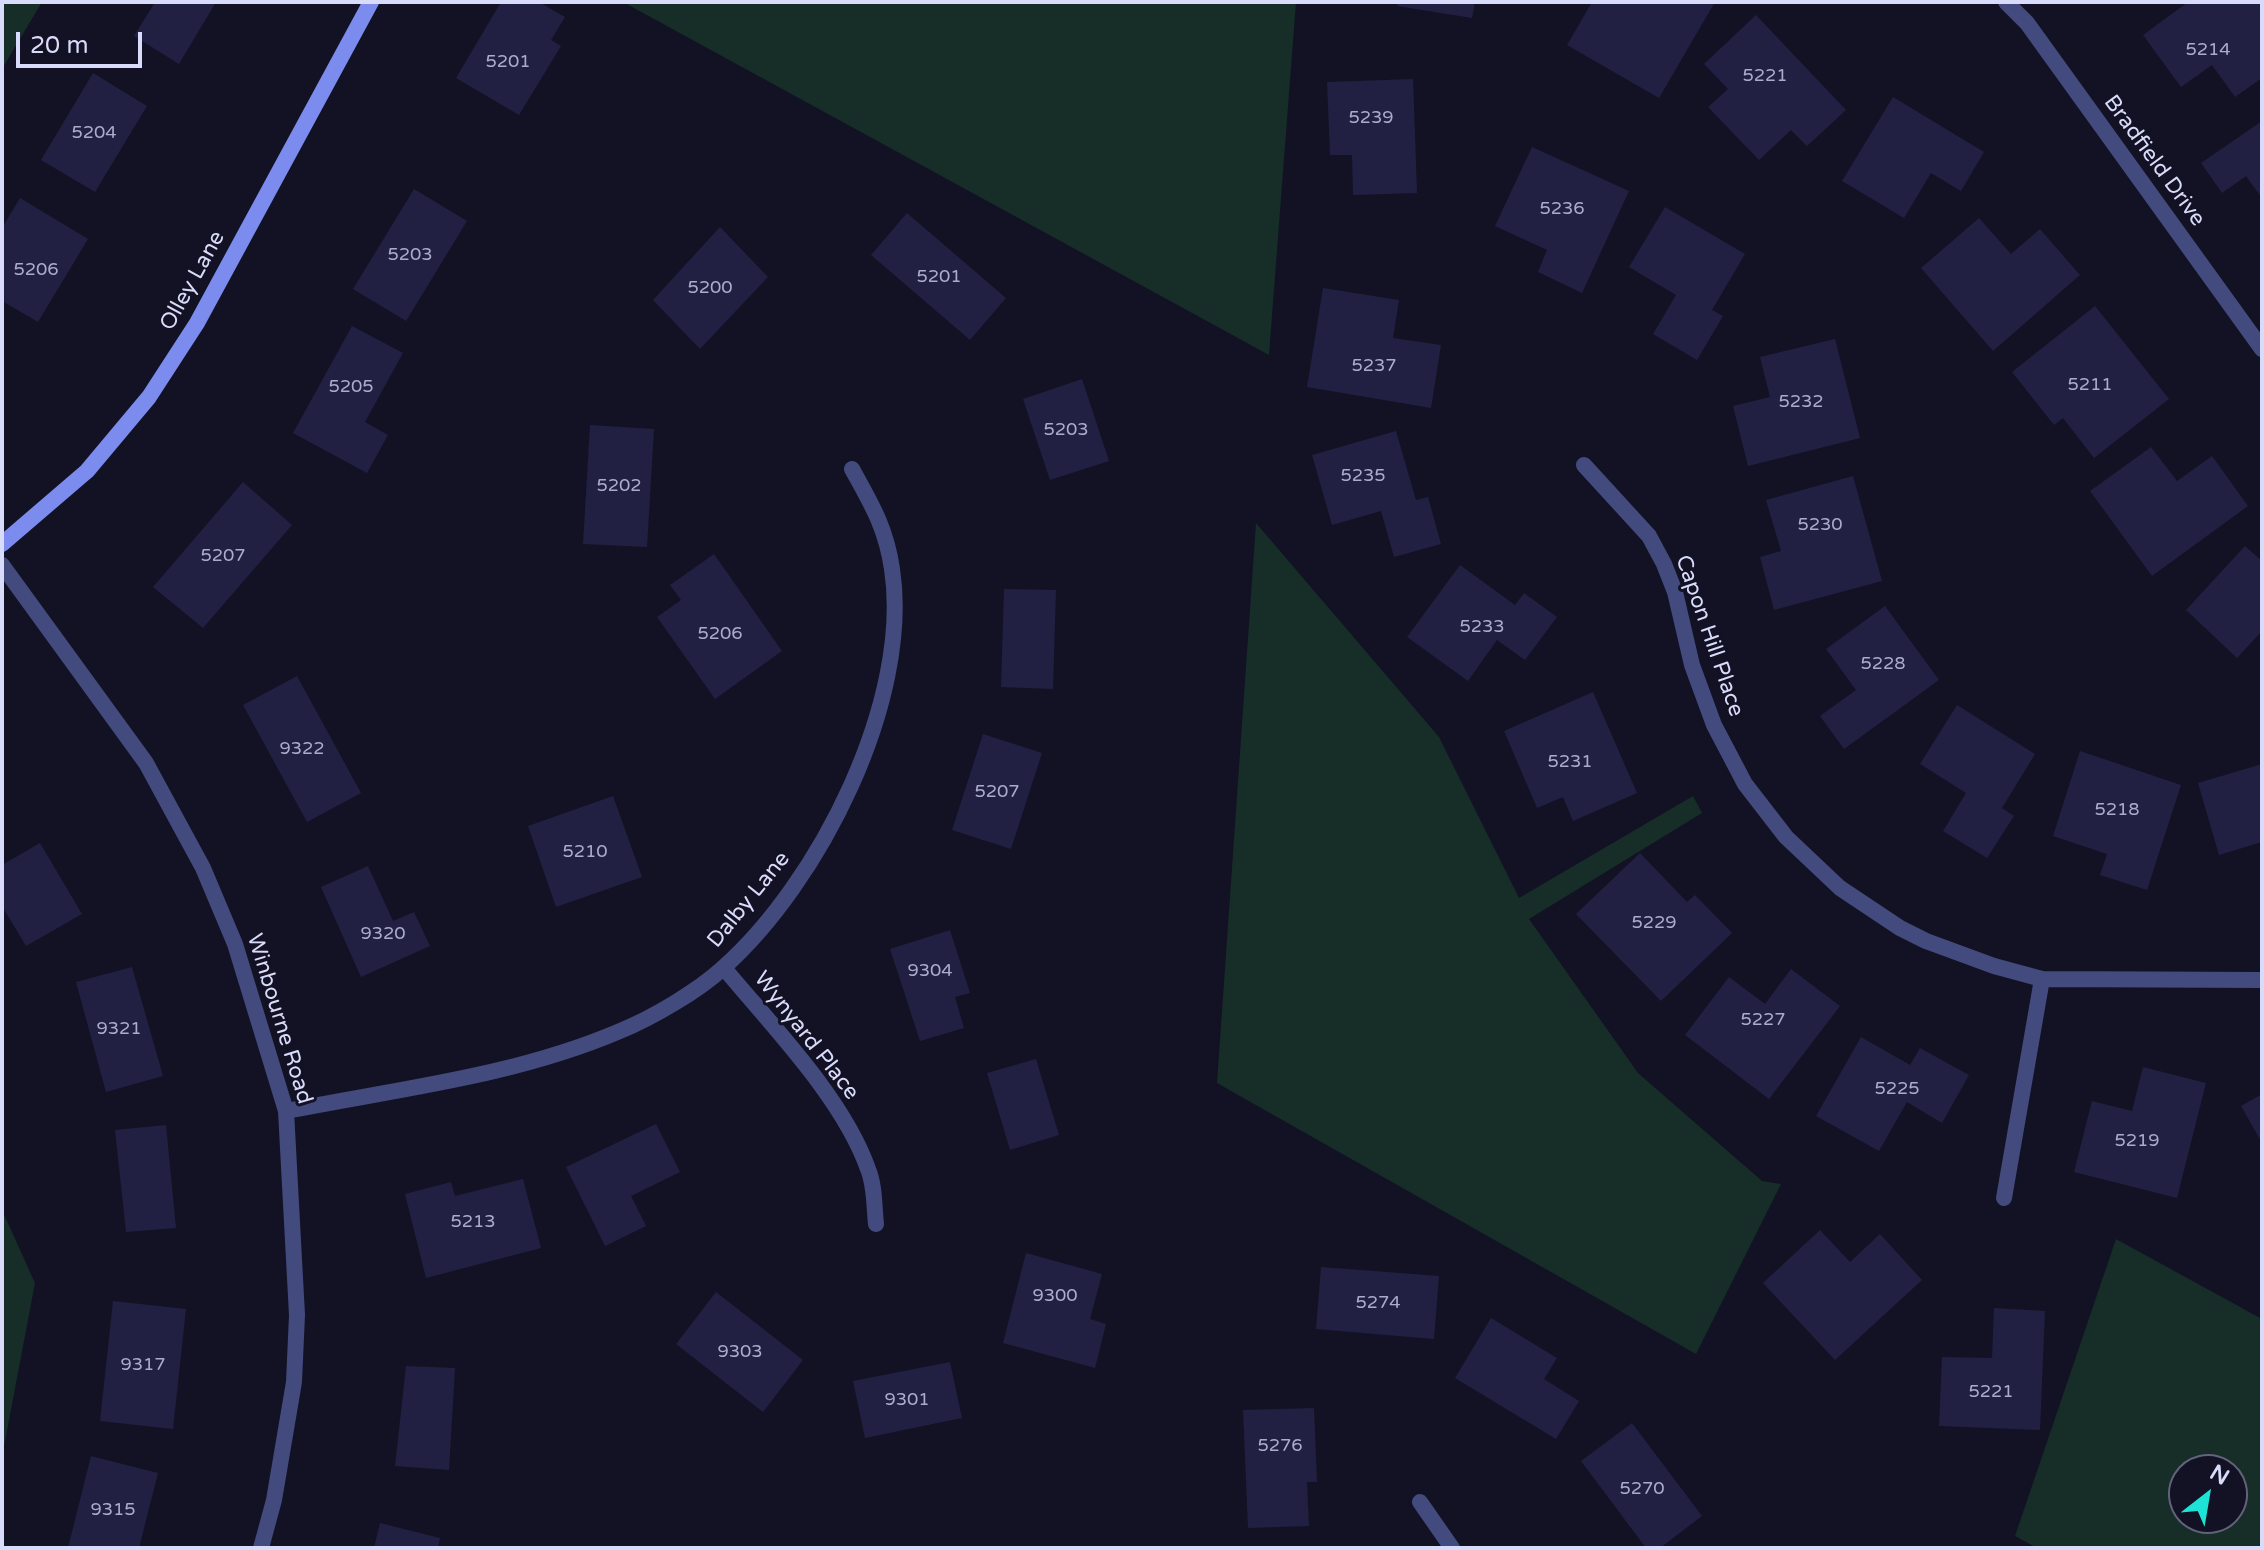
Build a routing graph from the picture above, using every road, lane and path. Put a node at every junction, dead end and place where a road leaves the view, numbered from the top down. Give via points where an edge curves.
1 (371, 2) edge
2 (2006, 2) edge
3 (2262, 349) edge
4 (1584, 465) dead end
5 (852, 469) dead end
6 (2, 544) edge
7 (2, 565) edge
8 (724, 968) junction
9 (2042, 979) junction
10 (2262, 980) edge
11 (286, 1111) junction
12 (2004, 1198) dead end
13 (876, 1224) dead end
14 (1420, 1502) dead end
15 (261, 1548) edge
16 (1452, 1548) edge

1 - 6 street, Olley Lane via 197,323 149,397 87,471
2 - 3 street, Bradfield Drive via 2027,23
4 - 9 street, Capon Hill Place via 1649,536 1675,592 1692,665 1714,725 1745,784 1786,837 1840,888 1900,928 1980,961
5 - 8 street, Dalby Lane via 881,521 893,571 888,670 874,726 842,810 789,892
7 - 11 street, Winbourne Road via 146,763 203,868 235,944
8 - 11 street, Dalby Lane via 623,1030 570,1050 515,1066
8 - 13 street, Wynyard Place via 837,1106 868,1166
9 - 10 street, Capon Hill Place
9 - 12 street
11 - 15 street, Winbourne Road via 297,1315 294,1382
14 - 16 street

